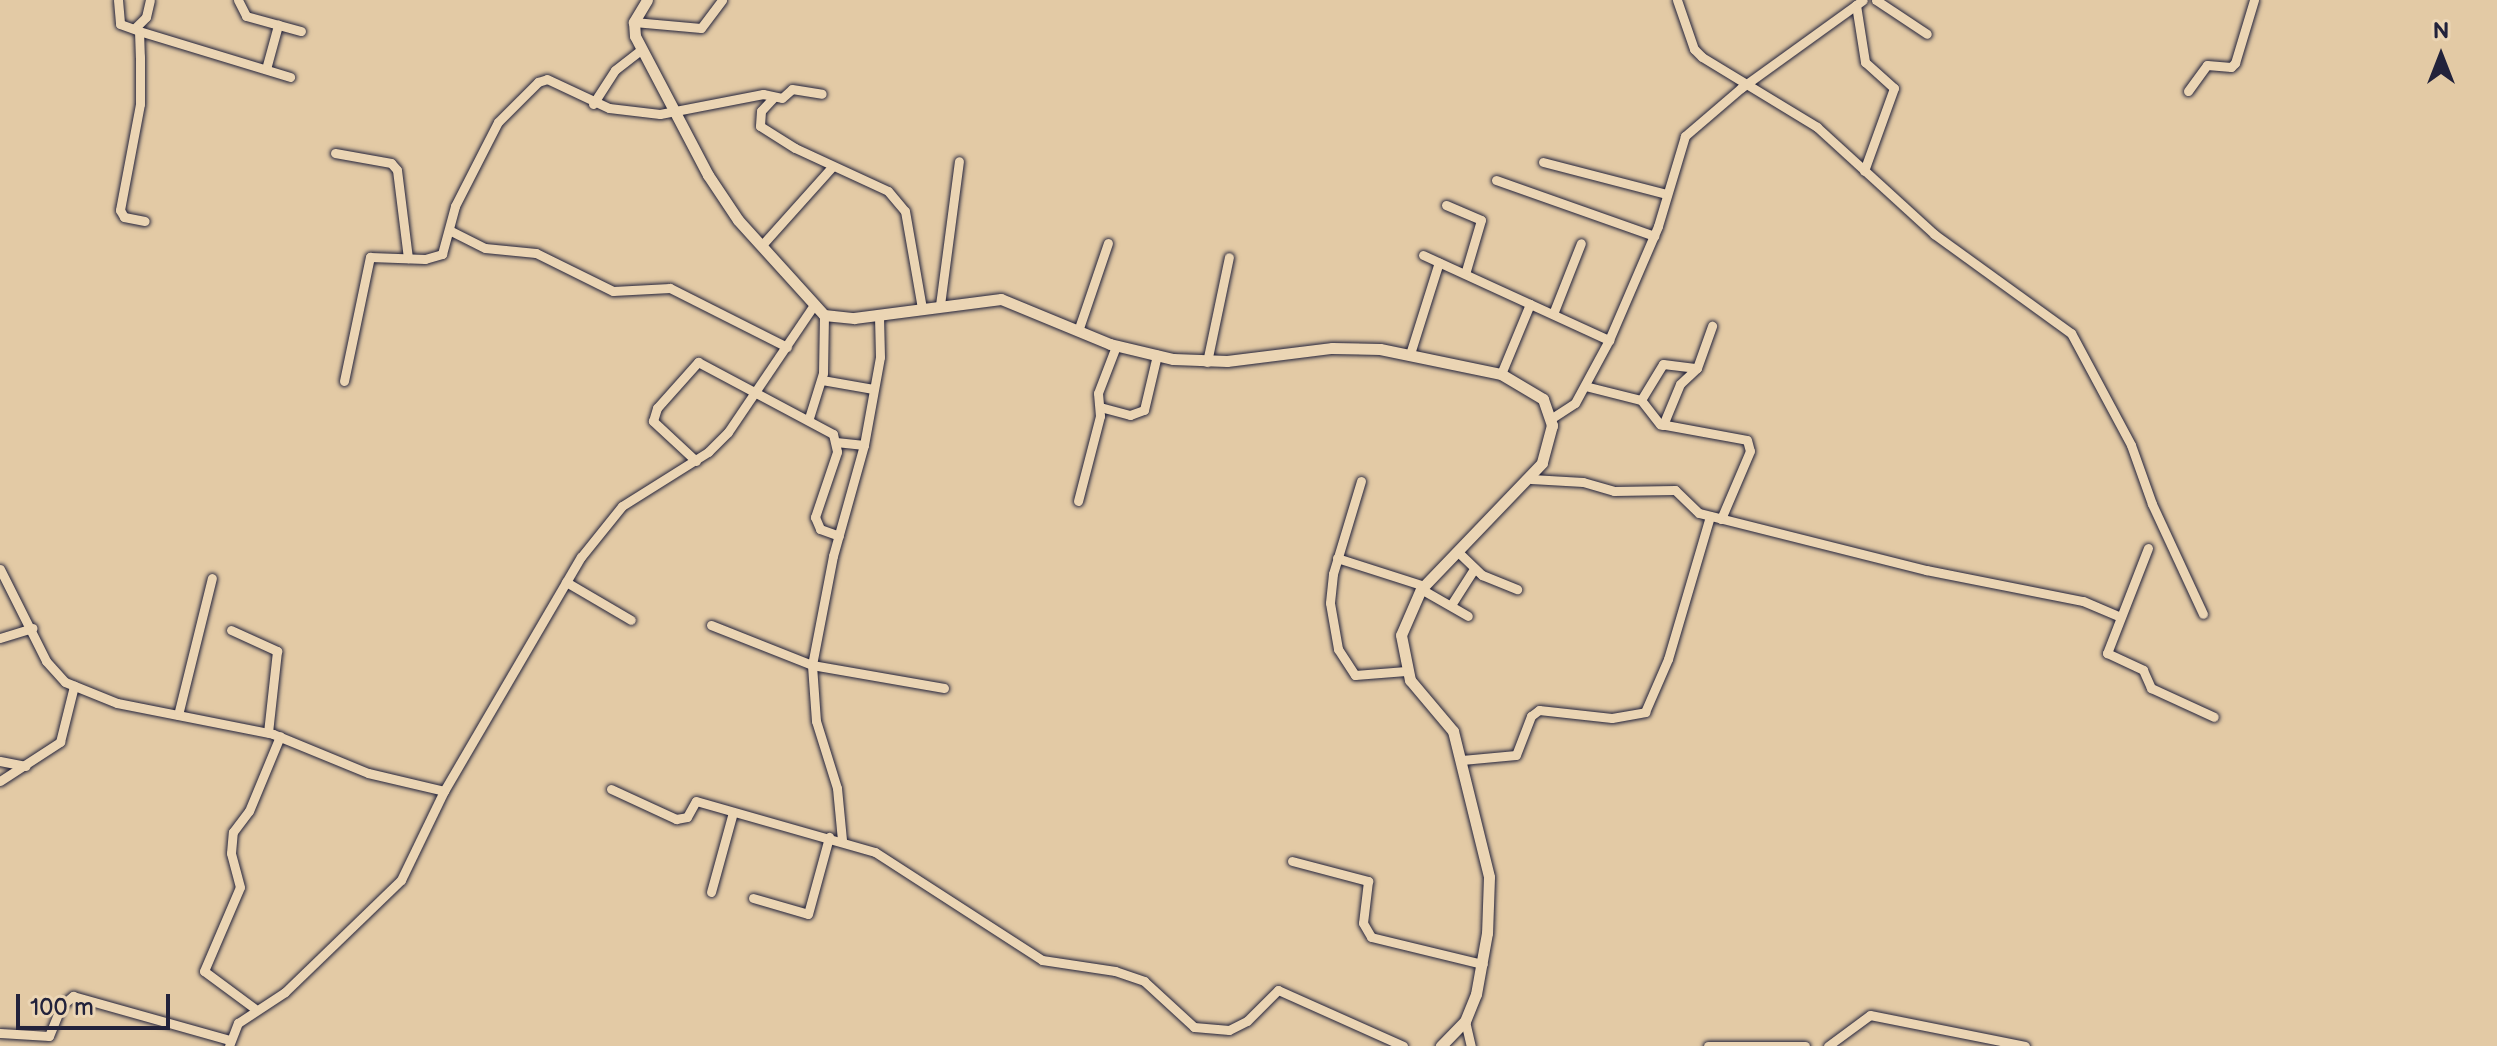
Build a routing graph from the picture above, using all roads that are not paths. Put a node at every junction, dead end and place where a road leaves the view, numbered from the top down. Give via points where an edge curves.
1 (118, 0) edge
2 (150, 0) edge
3 (238, 0) edge
4 (647, 0) edge
5 (722, 0) edge
6 (1677, 0) edge
7 (1876, 0) edge
8 (2254, 0) edge
9 (1859, 3) edge
10 (634, 22) junction
11 (278, 25) junction
12 (137, 29) junction
13 (301, 31) dead end
14 (1927, 34) dead end
15 (641, 50) junction
16 (266, 69) junction
17 (290, 77) dead end
18 (1744, 85) junction
19 (2188, 91) dead end
20 (822, 94) dead end
21 (774, 97) junction
22 (593, 104) junction
23 (674, 114) junction
24 (335, 153) dead end
25 (959, 161) dead end
26 (1543, 162) dead end
27 (832, 167) junction
28 (1864, 171) junction
29 (1496, 180) dead end
30 (1667, 194) junction
31 (1446, 205) dead end
32 (145, 221) dead end
33 (449, 230) junction
34 (1654, 236) junction
35 (1108, 243) dead end
36 (1581, 243) dead end
37 (762, 245) junction
38 (1423, 255) dead end
39 (1229, 257) dead end
40 (408, 258) junction
41 (1439, 262) junction
42 (1465, 274) junction
43 (1530, 304) junction
44 (814, 305) junction
45 (940, 305) junction
46 (922, 308) junction
47 (1553, 314) junction
48 (824, 315) junction
49 (879, 316) junction
50 (1712, 326) dead end
51 (1078, 331) junction
52 (1609, 340) junction
53 (1116, 346) junction
54 (787, 347) junction
55 (1410, 354) junction
56 (1157, 355) junction
57 (1207, 362) junction
58 (1697, 368) junction
59 (1501, 374) junction
60 (822, 380) junction
61 (344, 381) dead end
62 (1585, 386) junction
63 (873, 389) junction
64 (756, 393) junction
65 (1641, 400) junction
66 (1100, 407) junction
67 (809, 418) junction
68 (1552, 418) junction
69 (1663, 425) junction
70 (836, 442) junction
71 (864, 445) junction
72 (696, 461) junction
73 (1531, 479) junction
74 (1361, 481) dead end
75 (1078, 501) dead end
76 (1710, 516) junction
77 (1721, 519) junction
78 (839, 536) junction
79 (2148, 548) dead end
80 (1457, 551) junction
81 (1337, 558) junction
82 (0, 569) edge
83 (1474, 569) junction
84 (212, 578) dead end
85 (566, 582) junction
86 (1422, 587) junction
87 (1517, 589) dead end
88 (1451, 605) junction
89 (2203, 614) dead end
90 (1468, 616) dead end
91 (2118, 616) junction
92 (631, 620) dead end
93 (711, 625) dead end
94 (32, 628) junction
95 (231, 630) dead end
96 (0, 638) edge
97 (812, 665) junction
98 (1406, 671) junction
99 (74, 686) junction
100 (944, 688) dead end
101 (178, 715) junction
102 (2214, 717) dead end
103 (268, 733) junction
104 (280, 736) junction
105 (1462, 760) junction
106 (0, 761) edge
107 (26, 766) junction
108 (0, 781) edge
109 (611, 789) dead end
110 (444, 791) junction
111 (733, 812) junction
112 (829, 837) junction
113 (842, 840) junction
114 (1292, 861) dead end
115 (711, 892) dead end
116 (753, 898) dead end
117 (1483, 964) junction
118 (254, 1008) junction
119 (1465, 1021) junction
120 (0, 1033) edge
121 (229, 1043) edge
122 (1403, 1046) edge
123 (1441, 1046) edge
124 (1471, 1046) edge
125 (1708, 1046) edge
126 (1805, 1046) edge
127 (1828, 1046) edge
128 (2025, 1046) edge

1 - 12 street via 120,24
2 - 12 street
3 - 11 street via 246,16
4 - 10 street
5 - 10 street via 701,28
6 - 18 street via 1694,49
7 - 14 street
8 - 19 street via 2235,63 2207,65
9 - 18 street
9 - 28 street via 1865,62 1894,88
10 - 15 street
11 - 13 street
11 - 16 street
12 - 16 street
12 - 32 street via 140,104 120,210 124,217
15 - 22 street via 615,70
15 - 23 street
16 - 17 street
18 - 28 street via 1817,127
18 - 30 street via 1685,136
20 - 21 street via 797,88
21 - 23 street via 720,99
21 - 27 street via 758,117 760,126
22 - 23 street
22 - 33 street via 547,79 538,82 498,122 455,206
23 - 37 street via 732,212
24 - 40 street via 391,163 397,170
25 - 45 street via 941,261
26 - 30 street
27 - 37 street
27 - 46 street via 888,191 905,211 913,234 913,280
28 - 89 street via 1934,234 2071,333 2131,445
29 - 34 street
30 - 34 street
31 - 42 street via 1481,220
33 - 40 street via 442,254
33 - 54 street via 485,248 536,253 613,291 670,288
34 - 52 street
35 - 51 street
36 - 47 street
37 - 44 street
38 - 41 street
39 - 57 street
40 - 61 street via 370,257
41 - 42 street
41 - 55 street
42 - 43 street
43 - 47 street
43 - 59 street
44 - 48 street
44 - 54 street
45 - 46 street
45 - 51 street via 1014,301
46 - 49 street
47 - 52 street
48 - 49 street
48 - 60 street
49 - 63 street via 880,357
50 - 58 street
51 - 53 street
52 - 62 street
53 - 56 street
53 - 66 street via 1098,393
54 - 64 street
55 - 57 street via 1332,348
55 - 59 street
56 - 57 street
56 - 66 street via 1144,410 1130,415
58 - 65 street via 1663,364
58 - 69 street via 1680,384
59 - 68 street via 1543,399
60 - 63 street
60 - 67 street
62 - 65 street
62 - 68 street via 1575,403
63 - 71 street
64 - 67 street
64 - 72 street via 728,432
64 - 72 street via 706,363 690,367 653,421
65 - 69 street
66 - 75 street
67 - 70 street via 827,428
68 - 73 street via 1549,447
69 - 77 street via 1749,443
70 - 71 street
70 - 78 street via 815,517 820,529
71 - 78 street
72 - 85 street via 622,506
73 - 76 street via 1583,482 1614,491 1675,490 1690,508
73 - 80 street
74 - 81 street
76 - 77 street
76 - 105 street via 1668,659 1645,712 1612,718 1539,710 1531,716 1516,755
77 - 91 street via 1926,570 2094,603
78 - 97 street
79 - 91 street
80 - 83 street
80 - 86 street
81 - 86 street
81 - 98 street via 1330,603 1346,667 1355,675
82 - 94 street
83 - 87 street
83 - 88 street
84 - 101 street
85 - 92 street
85 - 110 street
86 - 88 street
86 - 98 street via 1401,635
88 - 90 street
91 - 102 street via 2108,640 2109,656 2143,670 2151,688
93 - 97 street
94 - 96 street
94 - 99 street via 55,675
95 - 103 street via 277,651
97 - 100 street
97 - 113 street via 816,721 837,788
98 - 105 street via 1453,731
99 - 101 street via 117,703
99 - 107 street via 60,742
101 - 103 street
103 - 104 street
104 - 110 street via 368,773
104 - 118 street via 249,811 233,832 240,887 204,971
105 - 117 street via 1489,877
106 - 107 street
107 - 108 street
109 - 111 street via 682,820 696,801
110 - 118 street via 401,880 285,992
111 - 112 street
111 - 115 street
112 - 113 street
112 - 116 street via 808,914
113 - 122 street via 875,852 1042,960 1144,981 1194,1027 1229,1030 1247,1021 1278,990
114 - 117 street via 1368,881 1363,923 1371,937
117 - 119 street
118 - 121 street
119 - 123 street
119 - 124 street
120 - 121 street via 49,1036 61,1006 73,996
125 - 126 street
127 - 128 street via 1870,1015

